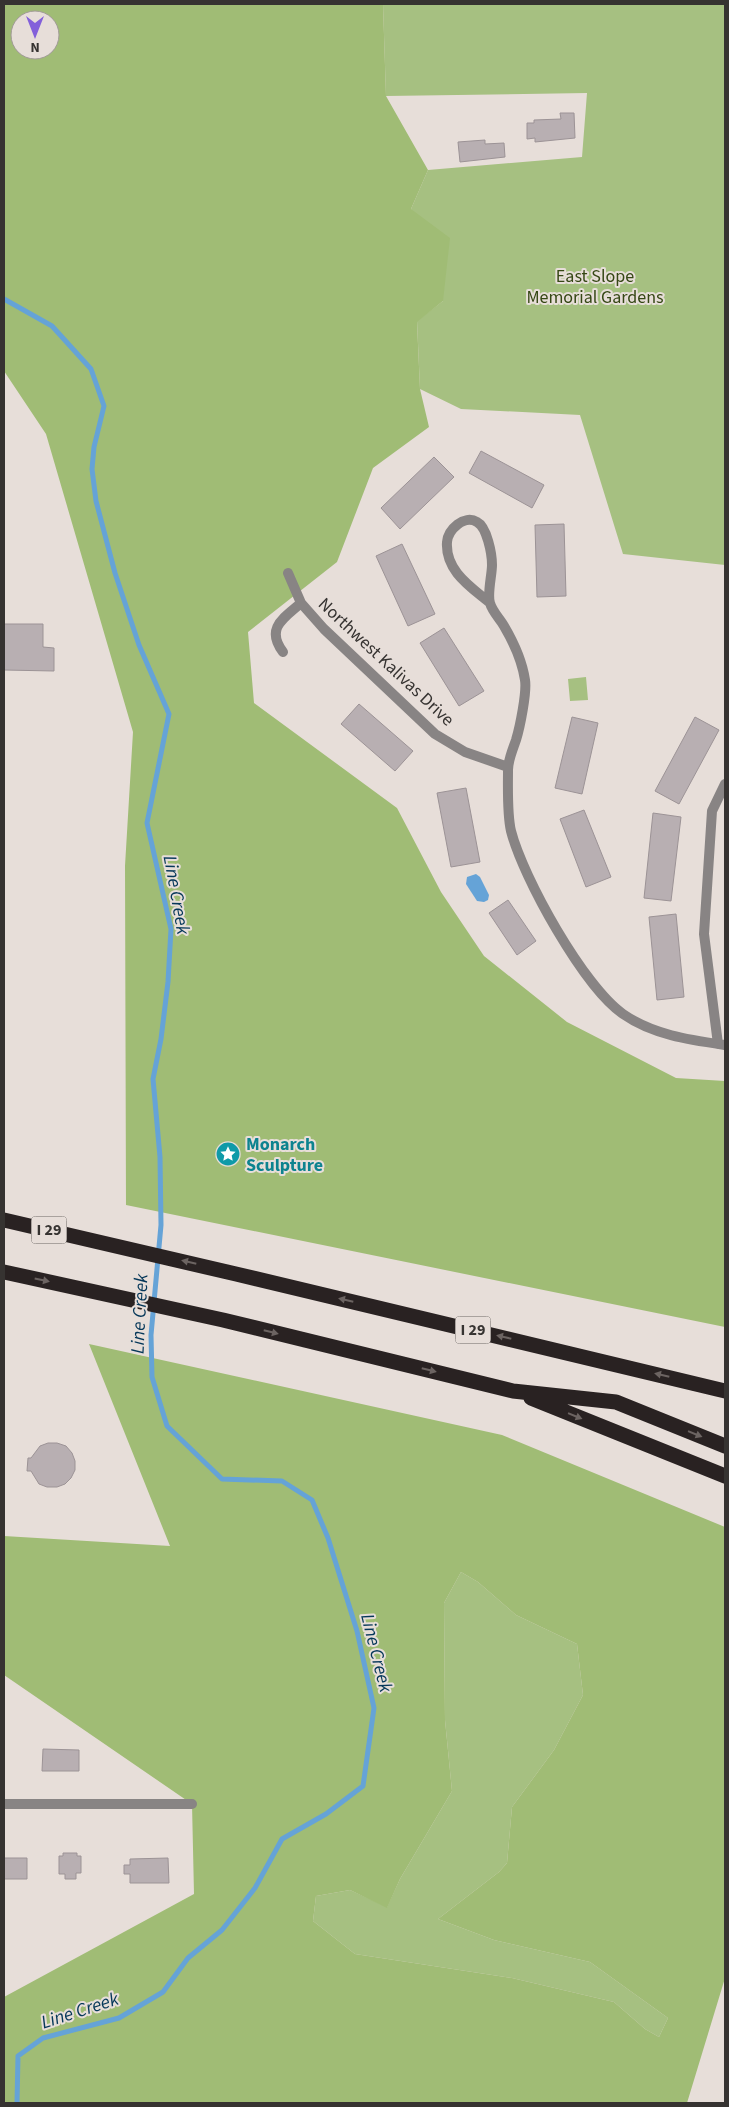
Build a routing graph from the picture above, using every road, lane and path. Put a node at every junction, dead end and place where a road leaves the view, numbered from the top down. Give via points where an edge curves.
1 (288, 574) dead end
2 (301, 603) junction
3 (490, 603) junction
4 (282, 652) dead end
5 (508, 767) junction
6 (725, 784) edge
7 (722, 1044) edge
8 (4, 1220) edge
9 (4, 1272) edge
10 (725, 1390) edge
11 (514, 1391) junction
12 (725, 1446) edge
13 (725, 1476) edge
14 (4, 1804) edge
15 (192, 1804) dead end

1 - 2 street, Northwest Kalivas Drive
2 - 4 street via 275,630
2 - 5 street, Northwest Kalivas Drive via 324,629 435,734 465,752
3 - 3 street via 491,553 482,527 477,521 468,520 449,533 449,558 464,582
3 - 5 street via 516,646 526,681 520,729
5 - 7 street via 511,830 525,870 558,931 602,995 622,1014 647,1028 672,1036
6 - 7 street via 712,811 704,934
10 -> 8 highway, I 29
9 -> 11 highway via 224,1320
11 -> 12 highway via 616,1402
11 -> 13 highway
14 - 15 street

